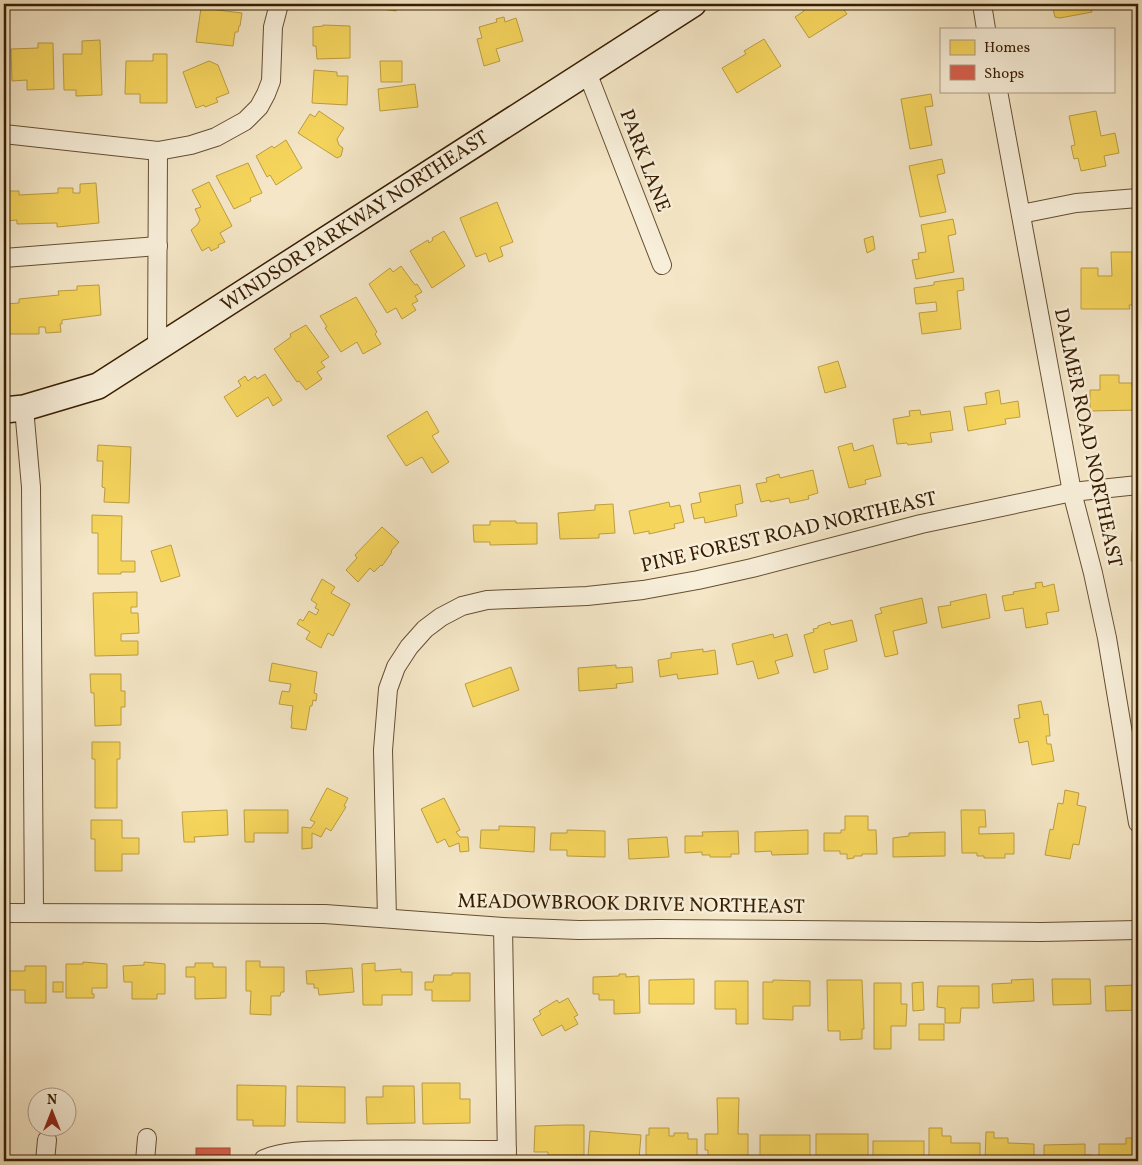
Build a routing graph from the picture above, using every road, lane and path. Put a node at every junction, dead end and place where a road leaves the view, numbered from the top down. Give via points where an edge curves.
1 (279, 4) edge
2 (693, 4) edge
3 (982, 4) edge
4 (986, 28) edge
5 (587, 72) junction
6 (998, 92) edge
7 (4, 134) edge
8 (158, 151) junction
9 (1138, 198) edge
10 (1021, 214) junction
11 (158, 246) junction
12 (4, 258) edge
13 (662, 265) dead end
14 (157, 350) junction
15 (14, 409) edge
16 (1138, 485) edge
17 (1072, 492) junction
18 (1138, 823) edge
19 (4, 913) edge
20 (34, 913) junction
21 (387, 918) junction
22 (503, 928) junction
23 (1138, 930) edge
24 (147, 1138) dead end
25 (47, 1140) dead end
26 (401, 1155) edge
27 (507, 1155) edge
28 (44, 1161) edge
29 (145, 1161) edge
30 (264, 1161) edge

1 - 8 street via 273,26 271,81 259,107 245,121 216,137
2 - 5 street, WINDSOR PARKWAY NORTHEAST
3 - 4 street
5 - 13 street, PARK LANE
5 - 14 street, WINDSOR PARKWAY NORTHEAST
6 - 10 street, DALMER ROAD NORTHEAST
7 - 8 street
8 - 11 street
9 - 10 street via 1076,202
10 - 17 street, DALMER ROAD NORTHEAST
11 - 12 street
11 - 14 street
14 - 15 street, WINDSOR PARKWAY NORTHEAST via 98,386
15 - 20 street via 31,487
16 - 17 street, PINE FOREST ROAD NORTHEAST
17 - 18 street, DALMER ROAD NORTHEAST via 1107,638
17 - 21 street, PINE FOREST ROAD NORTHEAST via 921,524 698,580 588,596 487,600 462,606 441,617 409,647 396,667 388,689 383,750
19 - 20 street, MEADOWBROOK DRIVE NORTHEAST
20 - 21 street, MEADOWBROOK DRIVE NORTHEAST via 283,912
21 - 22 street, MEADOWBROOK DRIVE NORTHEAST
22 - 23 street, MEADOWBROOK DRIVE NORTHEAST
22 - 27 street
24 - 29 street
25 - 28 street
26 - 27 street
26 - 30 street via 293,1152 277,1154

